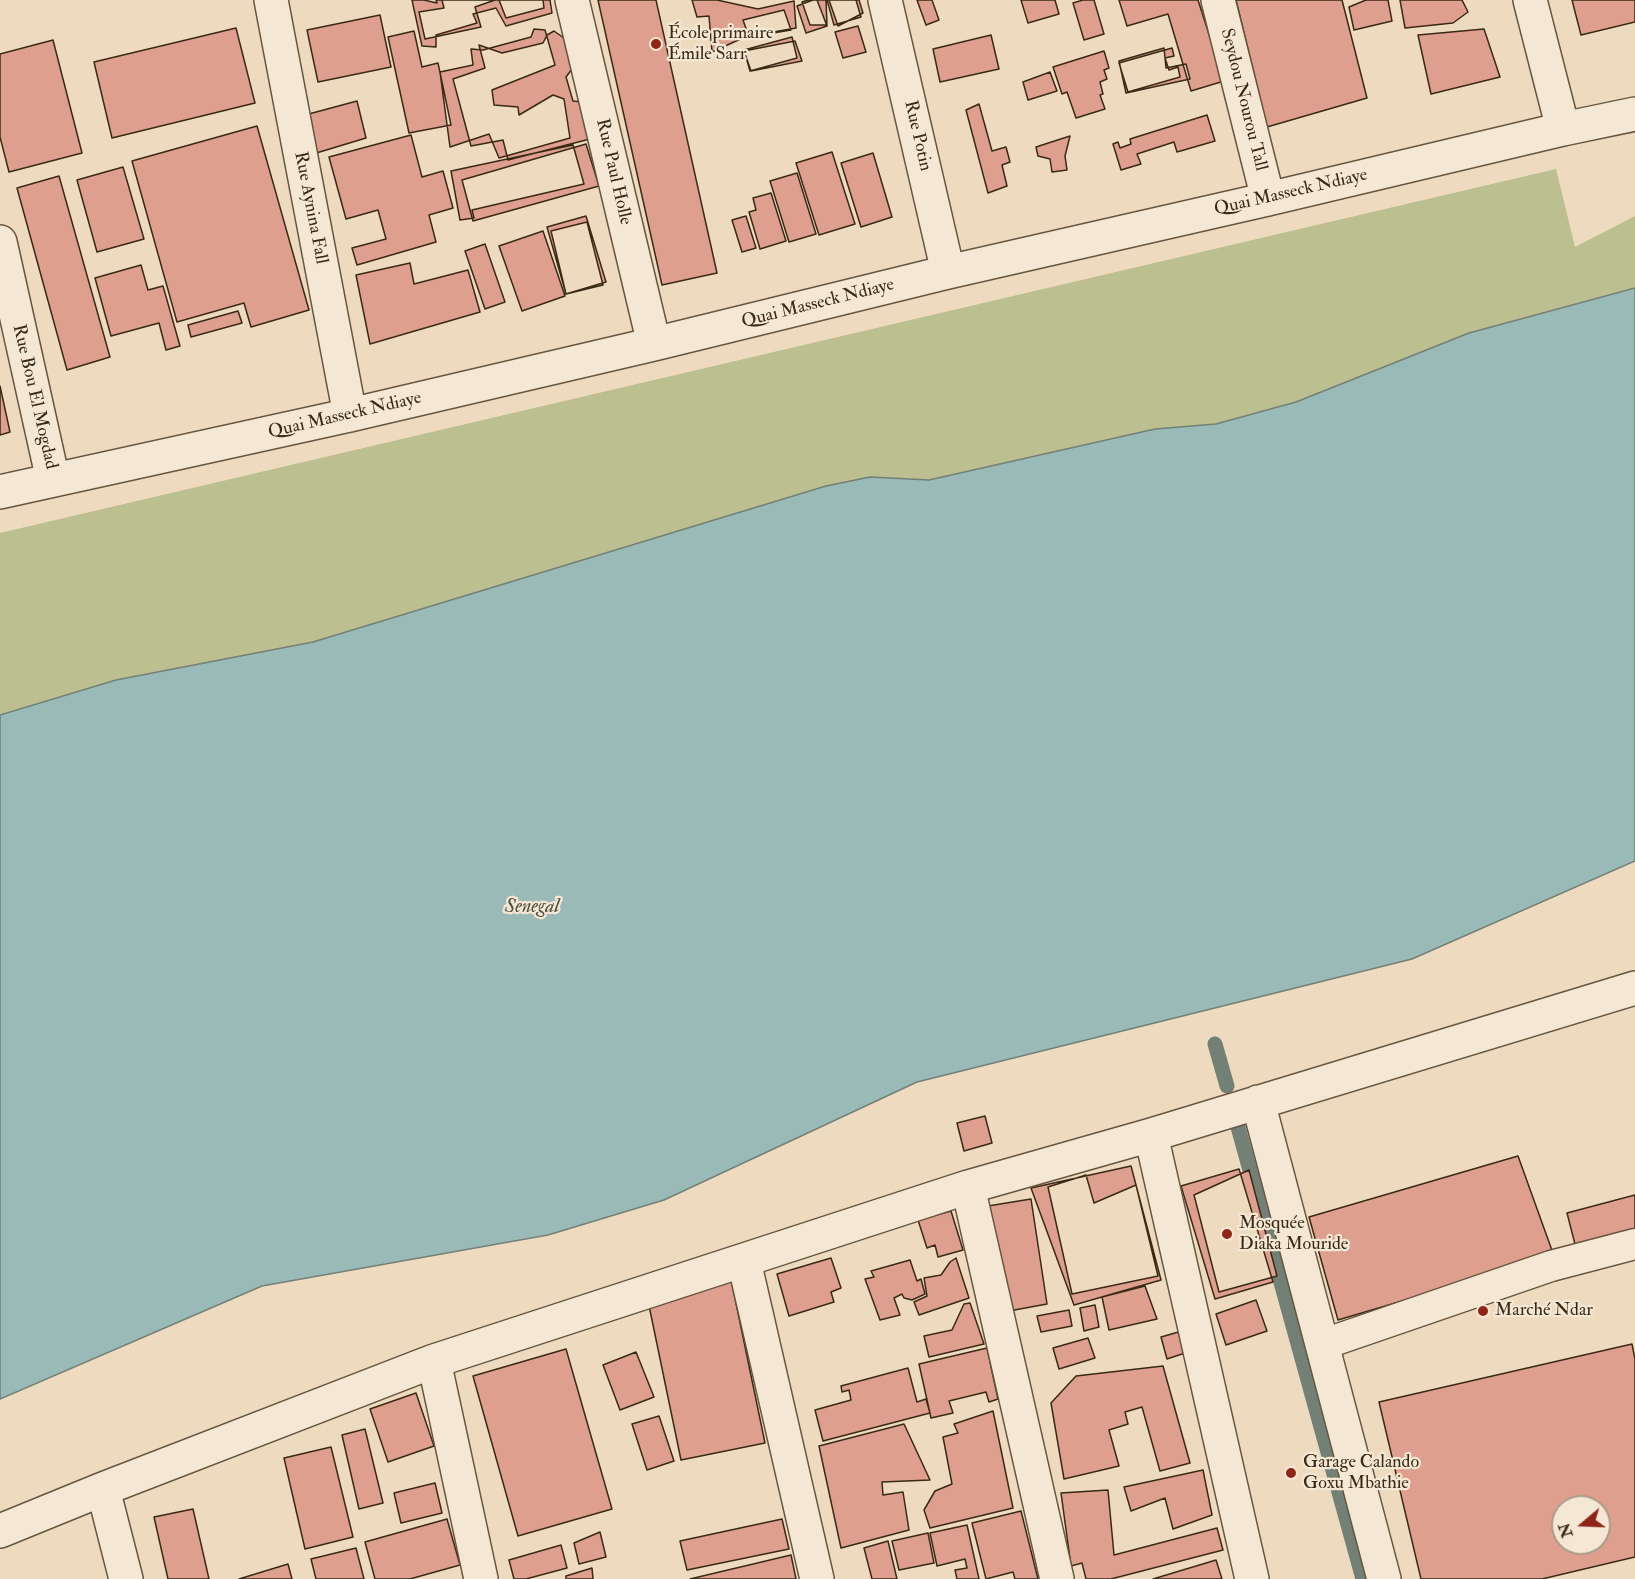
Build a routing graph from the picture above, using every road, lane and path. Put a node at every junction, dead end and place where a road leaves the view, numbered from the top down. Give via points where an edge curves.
1 (271, 0) edge
2 (572, 0) edge
3 (885, 0) edge
4 (1218, 0) edge
5 (1530, 0) edge
6 (1635, 114) edge
7 (1563, 129) junction
8 (1268, 199) junction
9 (0, 242) edge
10 (948, 272) junction
11 (654, 344) junction
12 (350, 415) junction
13 (53, 480) junction
14 (0, 492) edge
15 (1635, 988) edge
16 (1258, 1102) junction
17 (1151, 1135) junction
18 (968, 1187) junction
19 (1635, 1244) edge
20 (744, 1261) junction
21 (1321, 1345) junction
22 (434, 1361) junction
23 (103, 1489) junction
24 (0, 1531) edge
25 (126, 1579) edge
26 (481, 1579) edge
27 (817, 1579) edge
28 (1057, 1579) edge
29 (1252, 1579) edge
30 (1384, 1579) edge

1 - 12 street, Rue Aynina Fall
2 - 11 street, Rue Paul Holle
3 - 10 street, Rue Potin
4 - 8 street, Seydou Nourou Tall
5 - 7 street
6 - 7 street, Quai Masseck Ndiaye
7 - 8 street, Quai Masseck Ndiaye
8 - 10 street, Quai Masseck Ndiaye
9 - 13 street, Rue Bou El Mogdad
10 - 11 street, Quai Masseck Ndiaye
11 - 12 street, Quai Masseck Ndiaye
12 - 13 street, Quai Masseck Ndiaye
13 - 14 street, Quai Masseck Ndiaye
15 - 16 street
16 - 17 street
16 - 21 street
17 - 18 street
17 - 29 street
18 - 20 street
18 - 28 street
19 - 21 lane via 1551,1266
20 - 22 street
20 - 27 street
21 - 30 street
22 - 23 street
22 - 26 street
23 - 24 street
23 - 25 street

